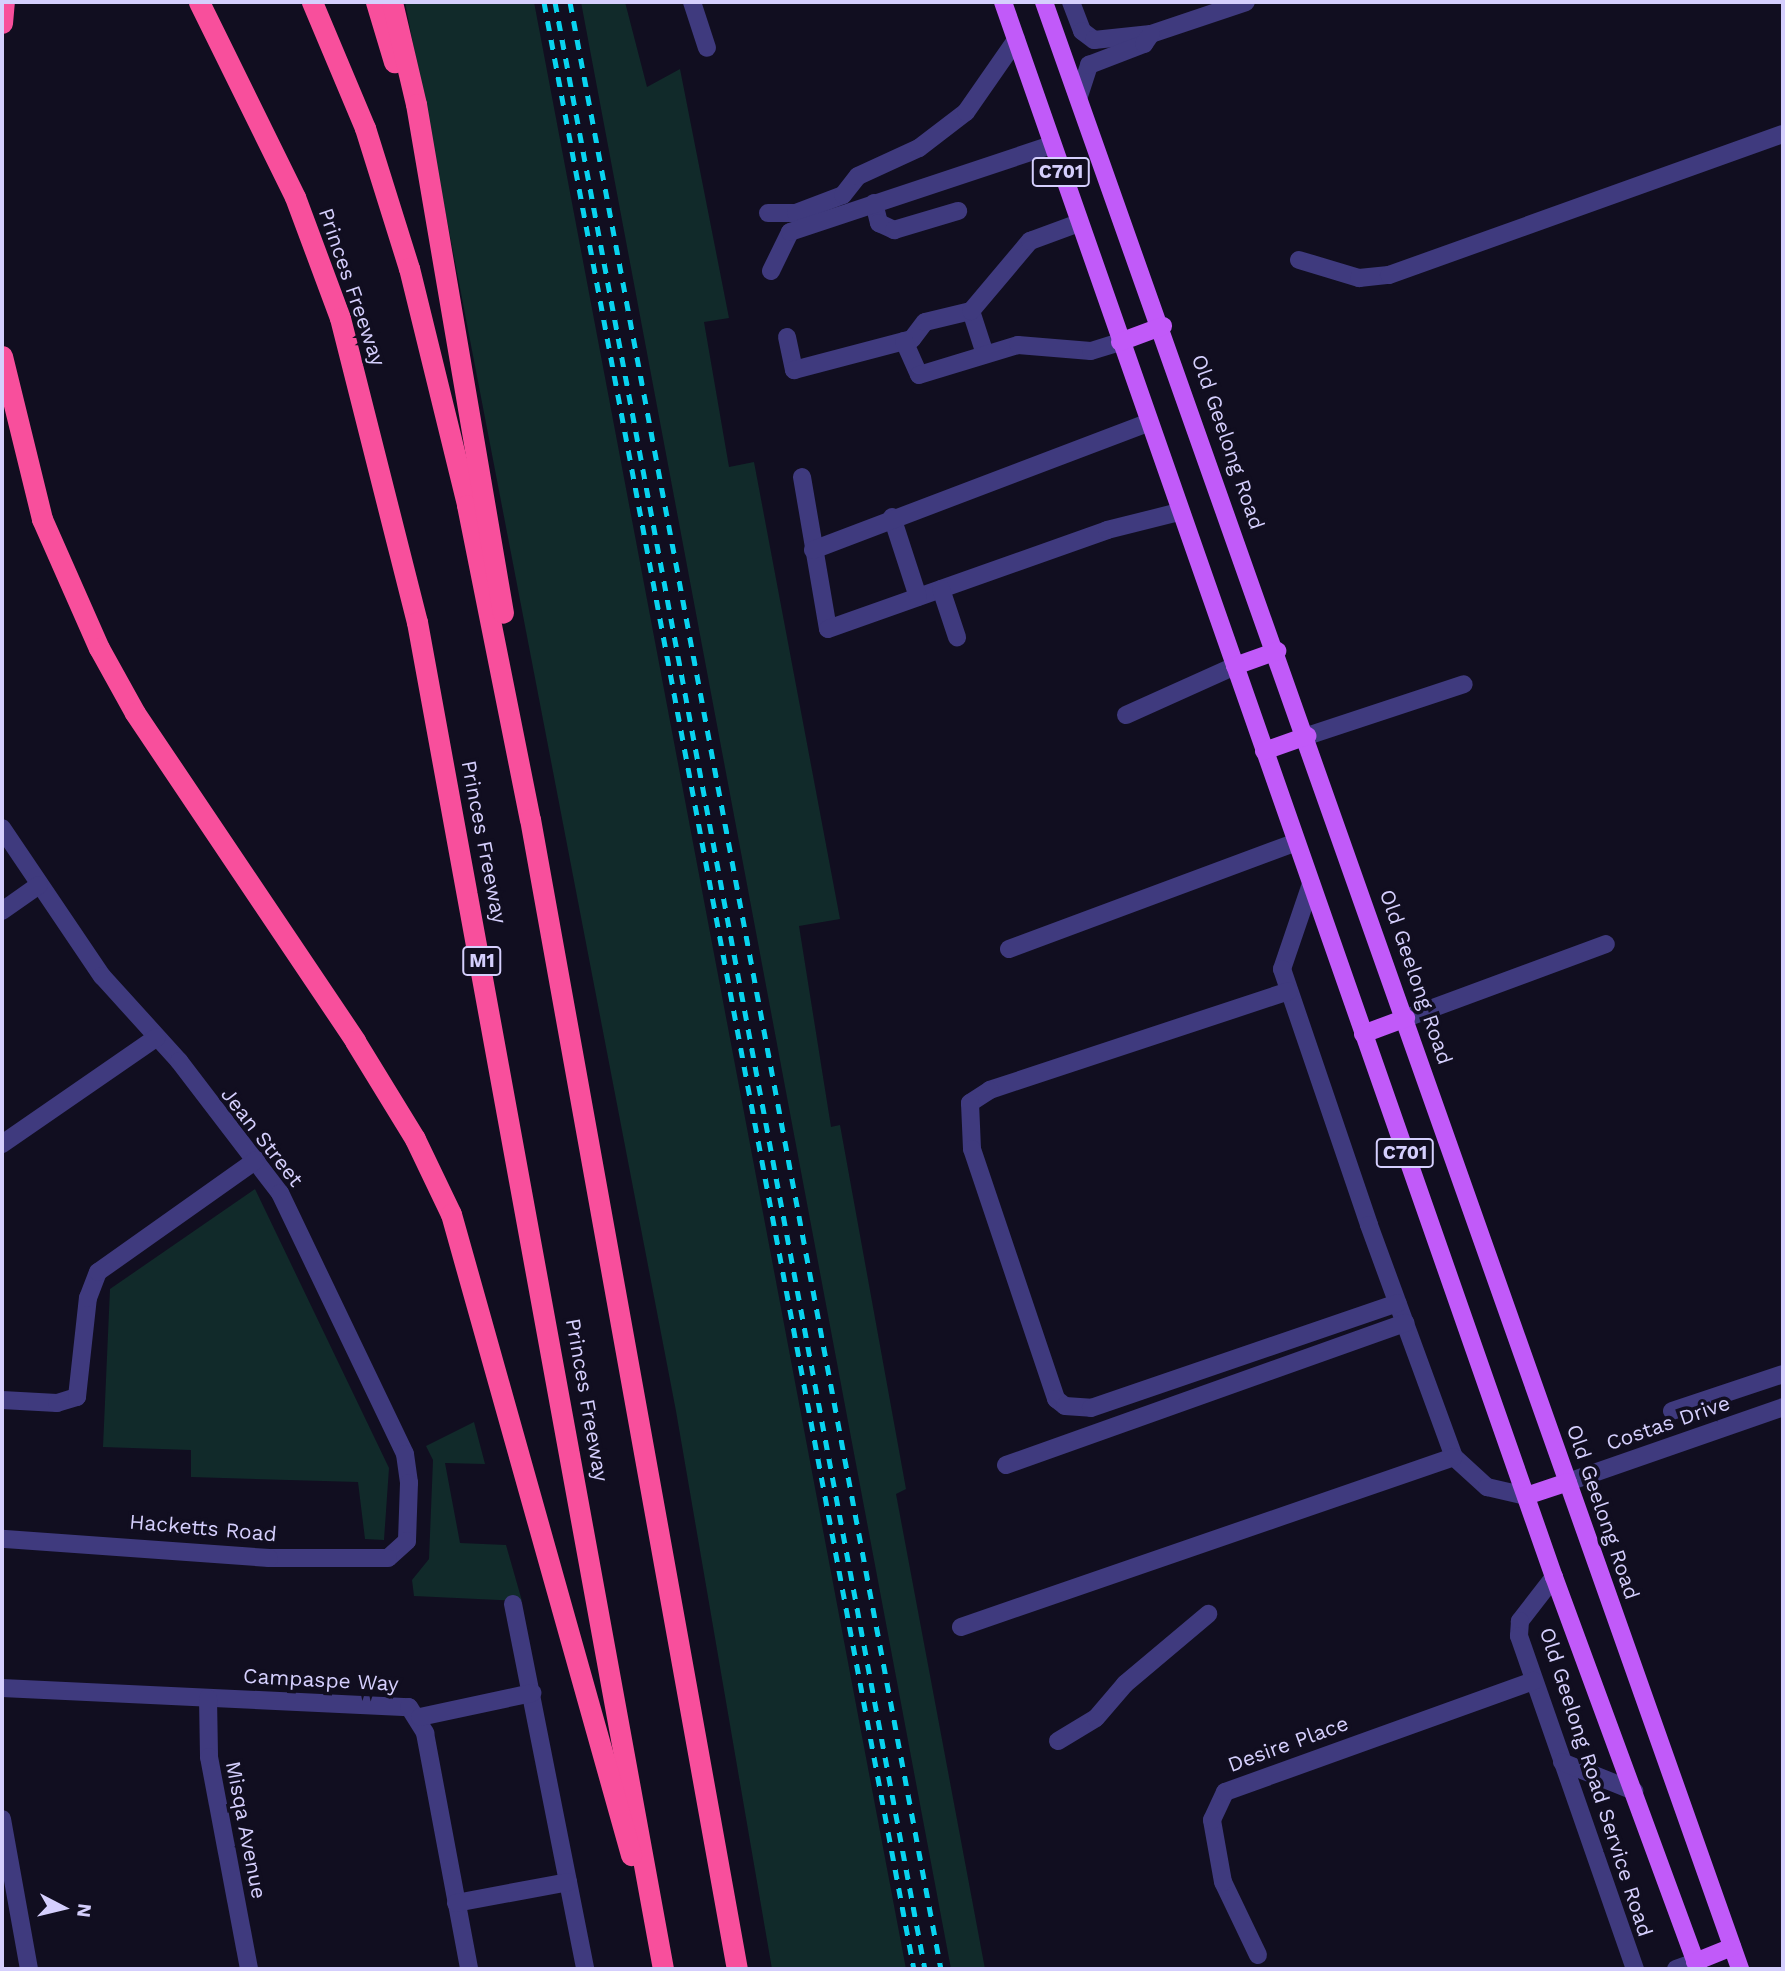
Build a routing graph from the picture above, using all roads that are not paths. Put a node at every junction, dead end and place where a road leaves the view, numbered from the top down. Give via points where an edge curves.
1 (4, 2) edge
2 (199, 2) edge
3 (312, 2) edge
4 (376, 2) edge
5 (393, 2) edge
6 (692, 2) edge
7 (1003, 2) edge
8 (1044, 2) edge
9 (1071, 2) edge
10 (1246, 2) edge
11 (2, 23) edge
12 (1151, 34) junction
13 (1016, 40) junction
14 (707, 48) dead end
15 (1079, 96) junction
16 (1783, 134) edge
17 (1052, 145) junction
18 (423, 158) junction
19 (874, 203) junction
20 (958, 211) dead end
21 (768, 213) dead end
22 (1079, 223) junction
23 (1299, 260) dead end
24 (771, 271) dead end
25 (971, 311) junction
26 (1163, 326) junction
27 (787, 337) dead end
28 (904, 341) junction
29 (1120, 342) junction
30 (985, 354) junction
31 (2, 356) edge
32 (1147, 423) junction
33 (803, 477) dead end
34 (1179, 512) junction
35 (892, 517) junction
36 (813, 550) junction
37 (940, 589) junction
38 (918, 597) junction
39 (957, 637) dead end
40 (1277, 651) junction
41 (1235, 666) junction
42 (1464, 684) dead end
43 (1126, 715) dead end
44 (1307, 736) junction
45 (1264, 751) junction
46 (530, 819) junction
47 (2, 828) edge
48 (1296, 842) junction
49 (1311, 884) junction
50 (39, 885) junction
51 (2, 911) edge
52 (1606, 944) dead end
53 (1009, 949) dead end
54 (1289, 991) junction
55 (1406, 1018) junction
56 (1363, 1034) junction
57 (156, 1037) junction
58 (2, 1144) edge
59 (256, 1160) junction
60 (1397, 1303) junction
61 (1405, 1323) junction
62 (1783, 1374) edge
63 (2, 1400) edge
64 (1783, 1407) edge
65 (1672, 1411) dead end
66 (1454, 1457) junction
67 (1006, 1465) dead end
68 (1568, 1482) junction
69 (1526, 1496) junction
70 (2, 1539) edge
71 (399, 1554) joint
72 (1554, 1577) junction
73 (513, 1604) dead end
74 (1208, 1614) dead end
75 (961, 1627) dead end
76 (1534, 1681) junction
77 (2, 1688) edge
78 (531, 1693) junction
79 (208, 1698) junction
80 (420, 1717) junction
81 (1058, 1741) dead end
82 (1562, 1762) junction
83 (1634, 1791) junction
84 (2, 1819) edge
85 (568, 1882) junction
86 (456, 1903) junction
87 (1732, 1947) junction
88 (1258, 1955) dead end
89 (661, 1960) edge
90 (1697, 1965) edge
91 (29, 1969) edge
92 (249, 1969) edge
93 (469, 1969) edge
94 (585, 1969) edge
95 (737, 1969) edge
96 (1635, 1969) edge
97 (1676, 1969) edge
98 (1740, 1969) edge

1 - 11 highway
2 - 89 highway, Princes Freeway / M1 via 295,197 340,318 377,452 417,622 483,968
3 - 46 highway via 365,128 409,268 467,505
4 - 18 highway
5 - 18 highway
6 - 14 street
7 - 13 main road, C701
8 - 15 main road, Old Geelong Road / C701
9 - 12 street via 1087,37
10 - 12 street
12 - 15 street via 1144,44 1089,65
13 - 17 main road, C701
13 - 21 street via 966,113 919,148 858,176 842,195 796,213
15 - 26 main road, Old Geelong Road / C701
16 - 23 street via 1389,275 1360,278
17 - 19 street
17 - 22 main road, C701
18 - 46 highway via 482,474
19 - 20 street via 879,223 894,230
19 - 24 street via 790,232
22 - 25 street via 1030,241
22 - 29 main road, C701
25 - 28 street via 925,322
25 - 30 street
26 - 29 main road
26 - 40 main road, Old Geelong Road / C701
27 - 28 street via 794,370
28 - 30 street via 919,375
29 - 30 street via 1091,351 1018,345
29 - 32 main road, C701
31 - 89 highway via 42,519 99,648 355,1041 415,1139 451,1214
32 - 34 main road, C701
32 - 35 street
33 - 36 street
34 - 37 street via 1107,530
34 - 41 main road, C701
35 - 36 street
35 - 38 street
36 - 38 street via 828,629
37 - 38 street
37 - 39 street
40 - 41 main road
40 - 44 main road, Old Geelong Road / C701
41 - 43 street
41 - 45 main road, C701
42 - 44 street
44 - 45 main road
44 - 55 main road, Old Geelong Road / C701
45 - 48 main road, C701
46 - 95 highway
47 - 50 street, Jean Street
48 - 49 main road, C701
48 - 53 street
49 - 54 street via 1284,954
49 - 56 main road, C701
50 - 51 street
50 - 57 street, Jean Street via 115,993
52 - 55 street
54 - 60 street
54 - 60 street via 1041,1073 970,1103 972,1149 1056,1399 1065,1406 1091,1408
55 - 56 main road
55 - 68 main road, Old Geelong Road / C701
56 - 69 main road, C701
57 - 58 street
57 - 59 street, Jean Street
59 - 63 street via 98,1272 88,1298 78,1397 57,1403
59 - 71 street, Jean Street via 280,1193 405,1454 407,1541
60 - 61 street
61 - 66 street
61 - 67 street
62 - 65 street
64 - 68 street, Costas Drive
66 - 69 street via 1487,1487
66 - 75 street
68 - 69 main road
68 - 87 main road, Old Geelong Road / C701
69 - 72 main road, C701
70 - 71 street, Hacketts Road via 269,1558
72 - 76 street, Old Geelong Road Service Road via 1520,1622
72 - 83 main road, C701
73 - 78 street
74 - 81 street via 1125,1684 1096,1718
76 - 82 street, Old Geelong Road Service Road
76 - 88 street, Desire Place via 1225,1792 1212,1819 1223,1882
77 - 79 street, Campaspe Way
78 - 80 street
78 - 85 street
79 - 80 street, Campaspe Way via 400,1704
79 - 92 street, Misqa Avenue via 209,1756
80 - 86 street, Campaspe Way
82 - 83 street
82 - 96 street, Old Geelong Road Service Road
83 - 90 main road, C701
84 - 91 street
85 - 86 street
85 - 94 street
86 - 93 street, Campaspe Way
87 - 90 main road
87 - 98 main road, Old Geelong Road / C701
90 - 97 street

